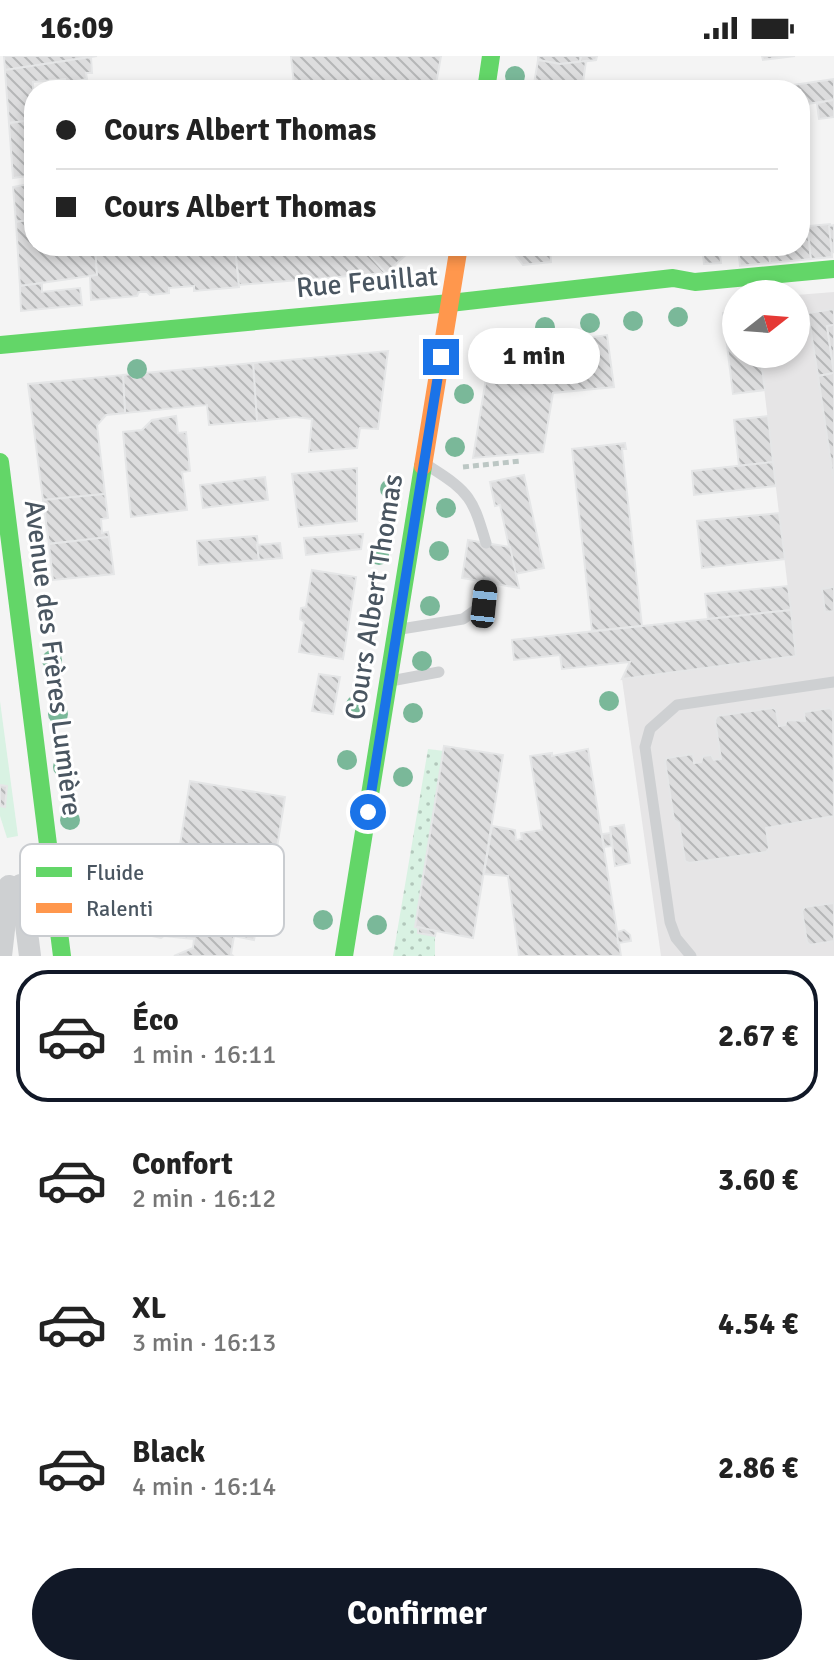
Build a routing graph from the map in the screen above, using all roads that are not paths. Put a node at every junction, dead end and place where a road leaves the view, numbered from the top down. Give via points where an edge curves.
1 (491, 56) edge
2 (487, 80) edge
3 (457, 256) edge
4 (834, 269) edge
5 (450, 303) junction
6 (0, 345) edge
7 (0, 462) edge
8 (424, 463) junction
9 (486, 543) dead end
10 (486, 582) dead end
11 (8, 598) edge
12 (397, 629) junction
13 (439, 672) dead end
14 (389, 681) junction
15 (834, 682) edge
16 (45, 844) edge
17 (20, 909) edge
18 (26, 936) edge
19 (59, 936) edge
20 (1, 956) edge
21 (30, 956) edge
22 (62, 956) edge
23 (344, 956) edge
24 (691, 956) edge

1 - 2 main road
3 - 5 main road, Cours Albert Thomas
4 - 5 main road, Rue Feuillat via 695,282 673,278
5 - 6 main road, Rue Feuillat
5 - 8 main road, Cours Albert Thomas
7 - 11 main road, Avenue des Frères Lumière
8 - 9 lane via 474,502
8 - 12 main road, Cours Albert Thomas
10 - 12 lane via 484,604 463,619
11 - 16 main road, Avenue des Frères Lumière
12 - 14 main road, Cours Albert Thomas
13 - 14 lane
14 - 23 main road, Cours Albert Thomas
15 - 24 lane via 677,705 650,729 645,747 670,922
17 - 20 street via 15,885
18 - 21 street
19 - 22 main road, Avenue des Frères Lumière

